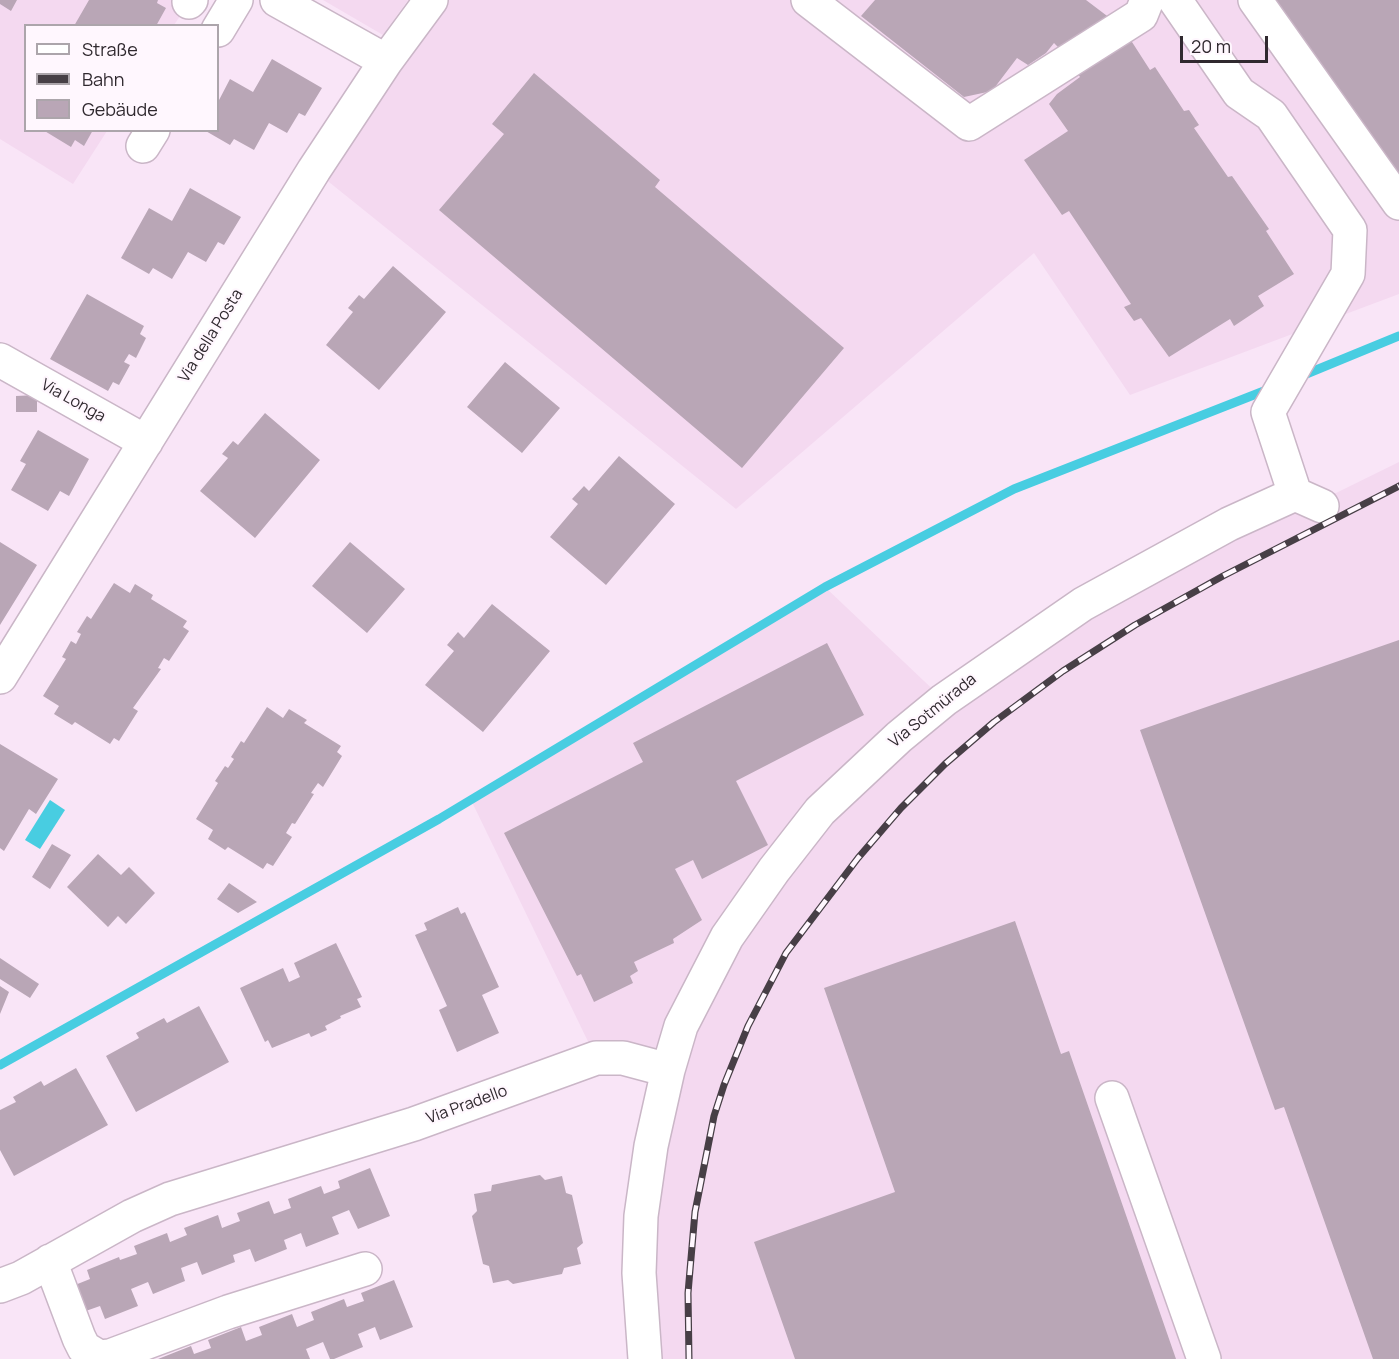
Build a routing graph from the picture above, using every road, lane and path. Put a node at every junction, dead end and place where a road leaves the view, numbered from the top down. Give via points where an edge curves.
1 (236, 0) edge
2 (277, 0) edge
3 (430, 0) edge
4 (1147, 0) edge
5 (1175, 0) edge
6 (1255, 0) edge
7 (818, 3) edge
8 (219, 28) edge
9 (386, 61) junction
10 (1399, 203) edge
11 (0, 360) edge
12 (146, 442) junction
13 (0, 677) edge
14 (668, 1070) junction
15 (1112, 1098) dead end
16 (50, 1262) junction
17 (365, 1269) dead end
18 (0, 1286) edge
19 (645, 1359) edge
20 (1204, 1359) edge

1 - 8 street
2 - 9 street
3 - 9 street, Via della Posta
4 - 7 street via 1141,15 969,124
5 - 14 street, Via Sotmürada via 1239,93 1271,115 1350,230 1348,274 1268,412 1309,500 1228,524 1083,604 980,673 899,736 820,812 774,870 696,993
6 - 10 street
9 - 12 street, Via della Posta
11 - 12 street, Via Longa
12 - 13 street, Via della Posta
14 - 16 street, Via Pradello via 623,1058 596,1058 414,1124 170,1199
14 - 19 street via 641,1216 639,1273
15 - 20 street
16 - 17 street via 84,1348 99,1357
16 - 18 street, Via Pradello

